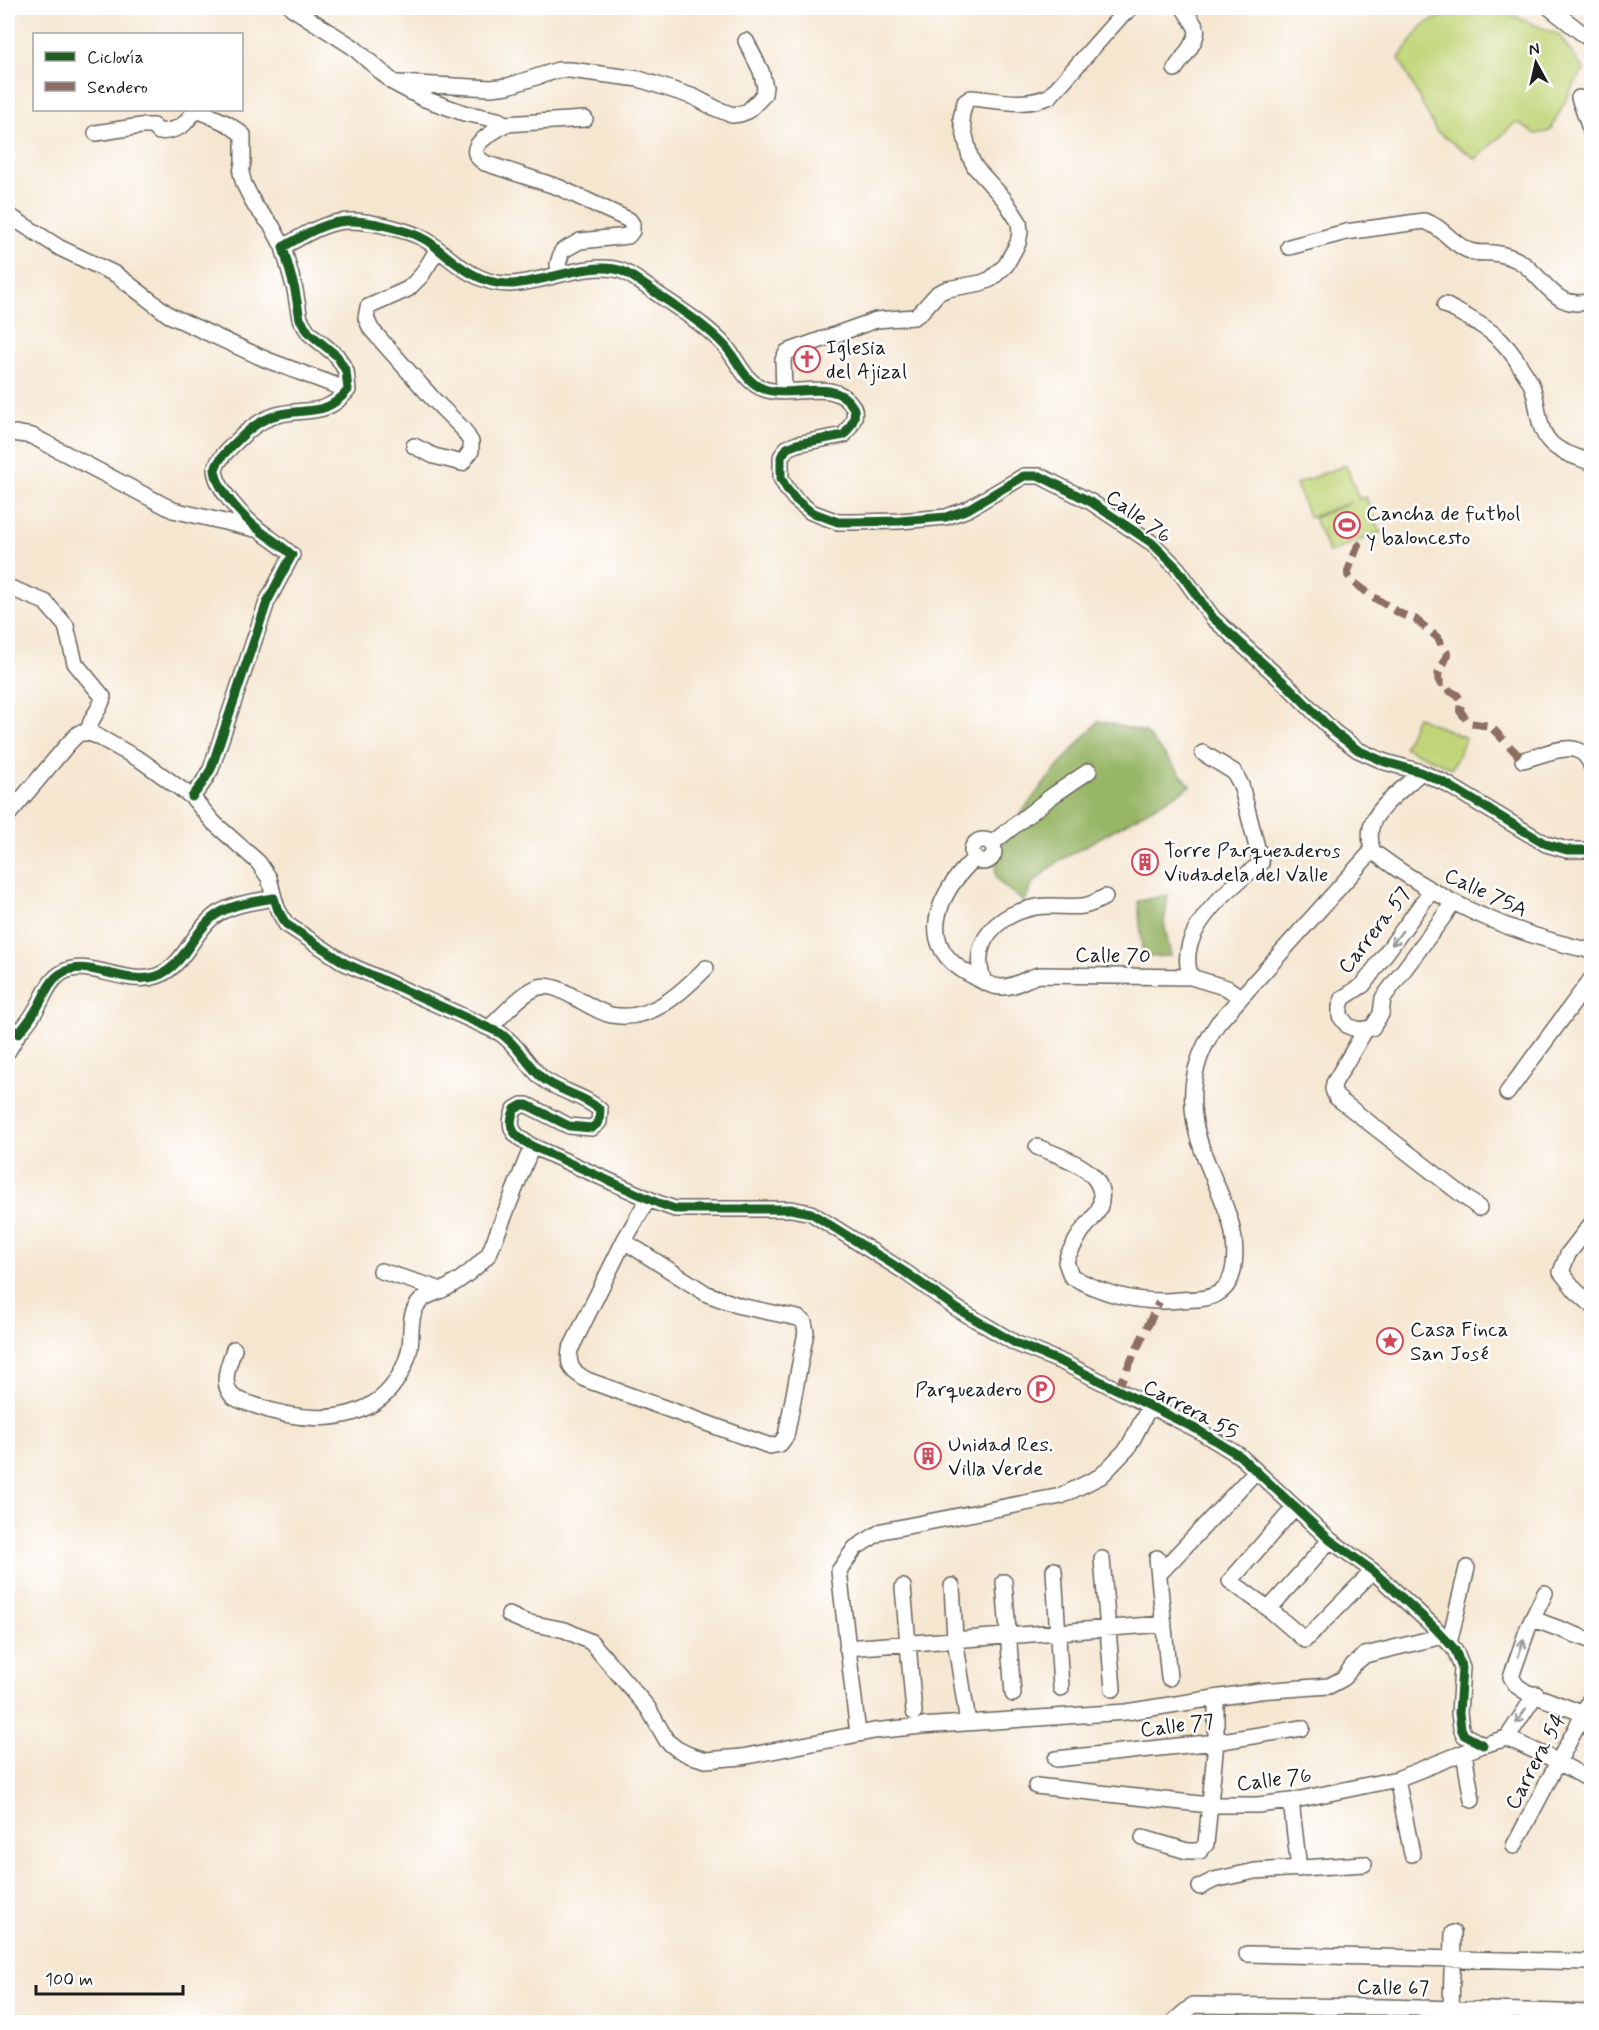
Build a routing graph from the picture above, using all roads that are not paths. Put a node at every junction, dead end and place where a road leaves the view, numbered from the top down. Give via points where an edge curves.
1 (292, 8) edge
2 (1131, 8) edge
3 (1184, 8) edge
4 (1550, 8) edge
5 (746, 41) dead end
6 (1592, 42) edge
7 (1175, 69) dead end
8 (394, 83) junction
9 (1579, 98) dead end
10 (585, 119) dead end
11 (506, 124) junction
12 (96, 133) dead end
13 (1592, 134) edge
14 (8, 215) edge
15 (283, 247) junction
16 (1289, 247) dead end
17 (438, 249) junction
18 (559, 274) junction
19 (1592, 301) edge
20 (1445, 305) dead end
21 (348, 390) junction
22 (784, 392) junction
23 (8, 435) edge
24 (414, 446) dead end
25 (1592, 463) edge
26 (259, 530) junction
27 (8, 586) edge
28 (90, 733) junction
29 (1203, 753) dead end
30 (1523, 760) dead end
31 (1385, 762) junction
32 (1592, 768) edge
33 (1089, 771) dead end
34 (1421, 772) junction
35 (192, 797) junction
36 (1390, 801) junction
37 (8, 815) edge
38 (1371, 845) junction
39 (1592, 850) edge
40 (1431, 891) junction
41 (1105, 897) dead end
42 (274, 898) junction
43 (1452, 903) junction
44 (1592, 951) edge
45 (706, 968) dead end
46 (1191, 976) junction
47 (1592, 978) edge
48 (984, 982) junction
49 (1240, 998) junction
50 (489, 1028) junction
51 (1366, 1029) junction
52 (13, 1030) edge
53 (8, 1051) edge
54 (1507, 1092) dead end
55 (532, 1146) junction
56 (1037, 1147) dead end
57 (648, 1199) junction
58 (1479, 1208) dead end
59 (1592, 1223) edge
60 (624, 1241) junction
61 (381, 1271) dead end
62 (442, 1290) junction
63 (1592, 1305) edge
64 (234, 1349) dead end
65 (1150, 1406) junction
66 (1256, 1472) junction
67 (1294, 1508) junction
68 (1330, 1540) junction
69 (1102, 1559) dead end
70 (1467, 1568) dead end
71 (1054, 1570) dead end
72 (1373, 1571) junction
73 (1004, 1582) dead end
74 (952, 1586) dead end
75 (903, 1587) dead end
76 (1545, 1593) dead end
77 (1269, 1609) junction
78 (509, 1615) dead end
79 (1533, 1618) junction
80 (1164, 1624) junction
81 (1108, 1628) junction
82 (1058, 1632) junction
83 (1009, 1636) junction
84 (956, 1639) junction
85 (1446, 1640) junction
86 (1592, 1641) edge
87 (907, 1644) junction
88 (847, 1648) junction
89 (1169, 1678) dead end
90 (1061, 1688) dead end
91 (1113, 1689) dead end
92 (1013, 1694) dead end
93 (1536, 1694) junction
94 (1592, 1695) edge
95 (1216, 1698) junction
96 (914, 1712) dead end
97 (1588, 1715) edge
98 (968, 1723) junction
99 (1302, 1728) dead end
100 (858, 1734) junction
101 (1507, 1738) junction
102 (1216, 1742) junction
103 (1483, 1745) junction
104 (1464, 1753) junction
105 (1056, 1759) dead end
106 (1557, 1763) junction
107 (1397, 1779) junction
108 (1592, 1780) edge
109 (1036, 1786) dead end
110 (1472, 1800) dead end
111 (1291, 1801) junction
112 (1209, 1805) junction
113 (1143, 1838) dead end
114 (1514, 1846) dead end
115 (1412, 1854) dead end
116 (1364, 1864) dead end
117 (1299, 1869) junction
118 (1200, 1887) dead end
119 (1453, 1933) dead end
120 (1247, 1954) dead end
121 (1453, 1959) junction
122 (1589, 1962) dead end
123 (1451, 2009) junction
124 (1592, 2013) edge
125 (1384, 2015) edge
126 (1173, 2022) edge

1 - 8 street via 353,47
2 - 22 street via 1050,96 1034,101 990,102 971,98 965,102 961,118 970,157 1019,222 1018,243 1006,265 992,279 938,293 914,317 876,320 787,352 783,360
3 - 7 street via 1197,33
4 - 6 street
5 - 8 street via 765,87 759,100 740,114 639,79 570,70 491,88
8 - 11 street via 422,98
9 - 13 street
10 - 11 street
11 - 18 street via 480,140 476,153 479,159 558,187 632,224 628,236 580,241 562,251 558,257
12 - 15 street via 141,126 153,126 159,132 173,130 200,111 228,124 243,135 244,184
14 - 21 street via 60,248 117,275 169,315 267,360
15 - 17 street via 323,225 348,220 419,234
15 - 21 street via 300,319 309,333 337,356 346,371
16 - 19 street via 1346,232 1424,221 1471,251 1500,254 1521,262 1559,298 1577,304
17 - 18 street via 448,259 493,282 510,284
17 - 24 street via 408,289 366,312 371,329 463,429 471,442 471,452 462,463
18 - 22 street via 612,269 632,276 715,337 759,387
20 - 25 street via 1499,336 1533,388 1545,436 1555,447
21 - 26 street via 339,401 322,409 277,415 261,422 249,429 217,464 218,482
22 - 31 street, Calle 76 via 832,391 848,400 855,411 844,435 797,444 787,448 781,458 781,478 787,489 811,512 838,522 946,517 968,509 1024,476 1040,476 1091,502 1152,543 1177,568 1213,618 1334,732
23 - 26 street via 32,436 173,510
26 - 35 street via 292,555 267,603 211,769
27 - 28 street via 45,602 66,626 75,663 104,697 90,722
28 - 35 street via 142,761
28 - 37 street via 79,733 69,743
29 - 46 street via 1234,772 1241,785 1261,863 1230,889 1193,934 1187,965
30 - 32 street via 1570,747 1584,753
31 - 34 street, Calle 76
31 - 36 street via 1395,780
33 - 48 street via 991,844 990,859 975,858 944,894 939,909 940,945 946,956 965,972
34 - 36 street
34 - 39 street, Calle 76 via 1546,844 1567,850
35 - 42 street via 214,823 258,862
36 - 38 street via 1371,826
38 - 40 street, Calle 75A
38 - 49 street
40 - 43 street, Calle 75A
40 -> 51 street, Carrera 57 via 1360,989 1341,1002 1343,1021 1353,1028
41 - 48 street via 1083,906 1039,906 1010,916 982,943 979,960
42 - 50 street via 286,924 345,963
42 - 52 street via 227,909 212,918 174,966 159,975 134,979 71,968 50,984 37,1008
43 - 44 street, Calle 75A via 1519,932
43 - 51 street via 1383,998 1377,1022
45 - 50 street via 680,994 655,1009 632,1016 608,1014 564,992 539,987 528,992
46 - 48 street, Calle 70 via 1041,975 1010,987
46 - 49 street, Calle 70 via 1227,988
47 - 54 street
49 - 56 street via 1203,1047 1192,1092 1197,1134 1233,1234 1232,1274 1220,1293 1185,1300 1137,1300 1110,1294 1071,1276 1068,1255 1098,1211 1098,1187 1082,1166
50 - 55 street via 512,1041 542,1077 600,1110 599,1122 592,1128 570,1126 522,1105 515,1109 511,1123 515,1135
51 - 58 street via 1334,1083 1336,1097
52 - 53 street
55 - 57 street
55 - 62 street via 489,1254
57 - 60 street
57 - 65 street, Carrera 55 via 675,1209 791,1209 811,1213 1015,1343
59 - 63 street via 1568,1254 1562,1272
60 - 60 street via 707,1294 804,1322 806,1332 786,1436 780,1444 770,1446 574,1373 568,1361 570,1350
61 - 62 street
62 - 64 street via 422,1298 415,1308 410,1349 395,1383 382,1398 362,1410 338,1417 289,1415 238,1399 230,1393 225,1380
65 - 66 street, Carrera 55 via 1232,1450
65 - 88 street via 1128,1448 1101,1476 1061,1497 882,1531 855,1548 839,1571
66 - 67 street, Carrera 55
66 - 80 street via 1158,1566
67 - 68 street, Carrera 55
67 - 77 street via 1230,1581
68 - 72 street, Carrera 55
68 - 77 street
69 - 81 street
70 - 85 street
71 - 82 street
72 - 77 street via 1305,1640
72 - 85 street, Carrera 55
73 - 83 street
74 - 84 street
75 - 87 street
76 - 79 street
78 - 100 street via 565,1630 591,1642 648,1708 667,1741 689,1755 706,1760 742,1758
79 - 86 street
93 -> 79 street via 1517,1686 1511,1677
80 - 81 street
80 - 89 street
81 - 82 street
81 - 91 street
82 - 83 street
82 - 90 street
83 - 84 street
83 - 92 street
84 - 87 street
84 - 98 street
85 - 95 street via 1365,1655 1344,1678 1329,1686
85 - 103 street, Carrera 55 via 1462,1668 1461,1728 1464,1735
87 - 88 street
87 - 96 street
88 - 100 street
93 - 97 street
93 -> 101 street
94 - 97 street, Carrera 54
95 - 98 street via 1126,1712
95 - 102 street
97 - 106 street, Carrera 54
98 - 100 street
99 - 102 street, Calle 77
101 - 103 street, Calle 76
101 - 106 street
102 - 105 street, Calle 77
102 - 112 street
103 - 104 street, Calle 76
104 - 107 street, Calle 76
104 - 110 street
106 - 108 street
106 - 114 street, Carrera 54
107 - 111 street, Calle 76
107 - 115 street
109 - 112 street, Calle 76
111 - 112 street, Calle 76
111 - 117 street
112 - 113 street via 1206,1844 1200,1851
116 - 117 street
117 - 118 street via 1238,1874
119 - 121 street
120 - 121 street
121 - 122 street
121 - 123 street
123 - 124 street, Calle 67
123 - 125 street, Calle 67
125 - 126 street, Calle 67 via 1193,2005

